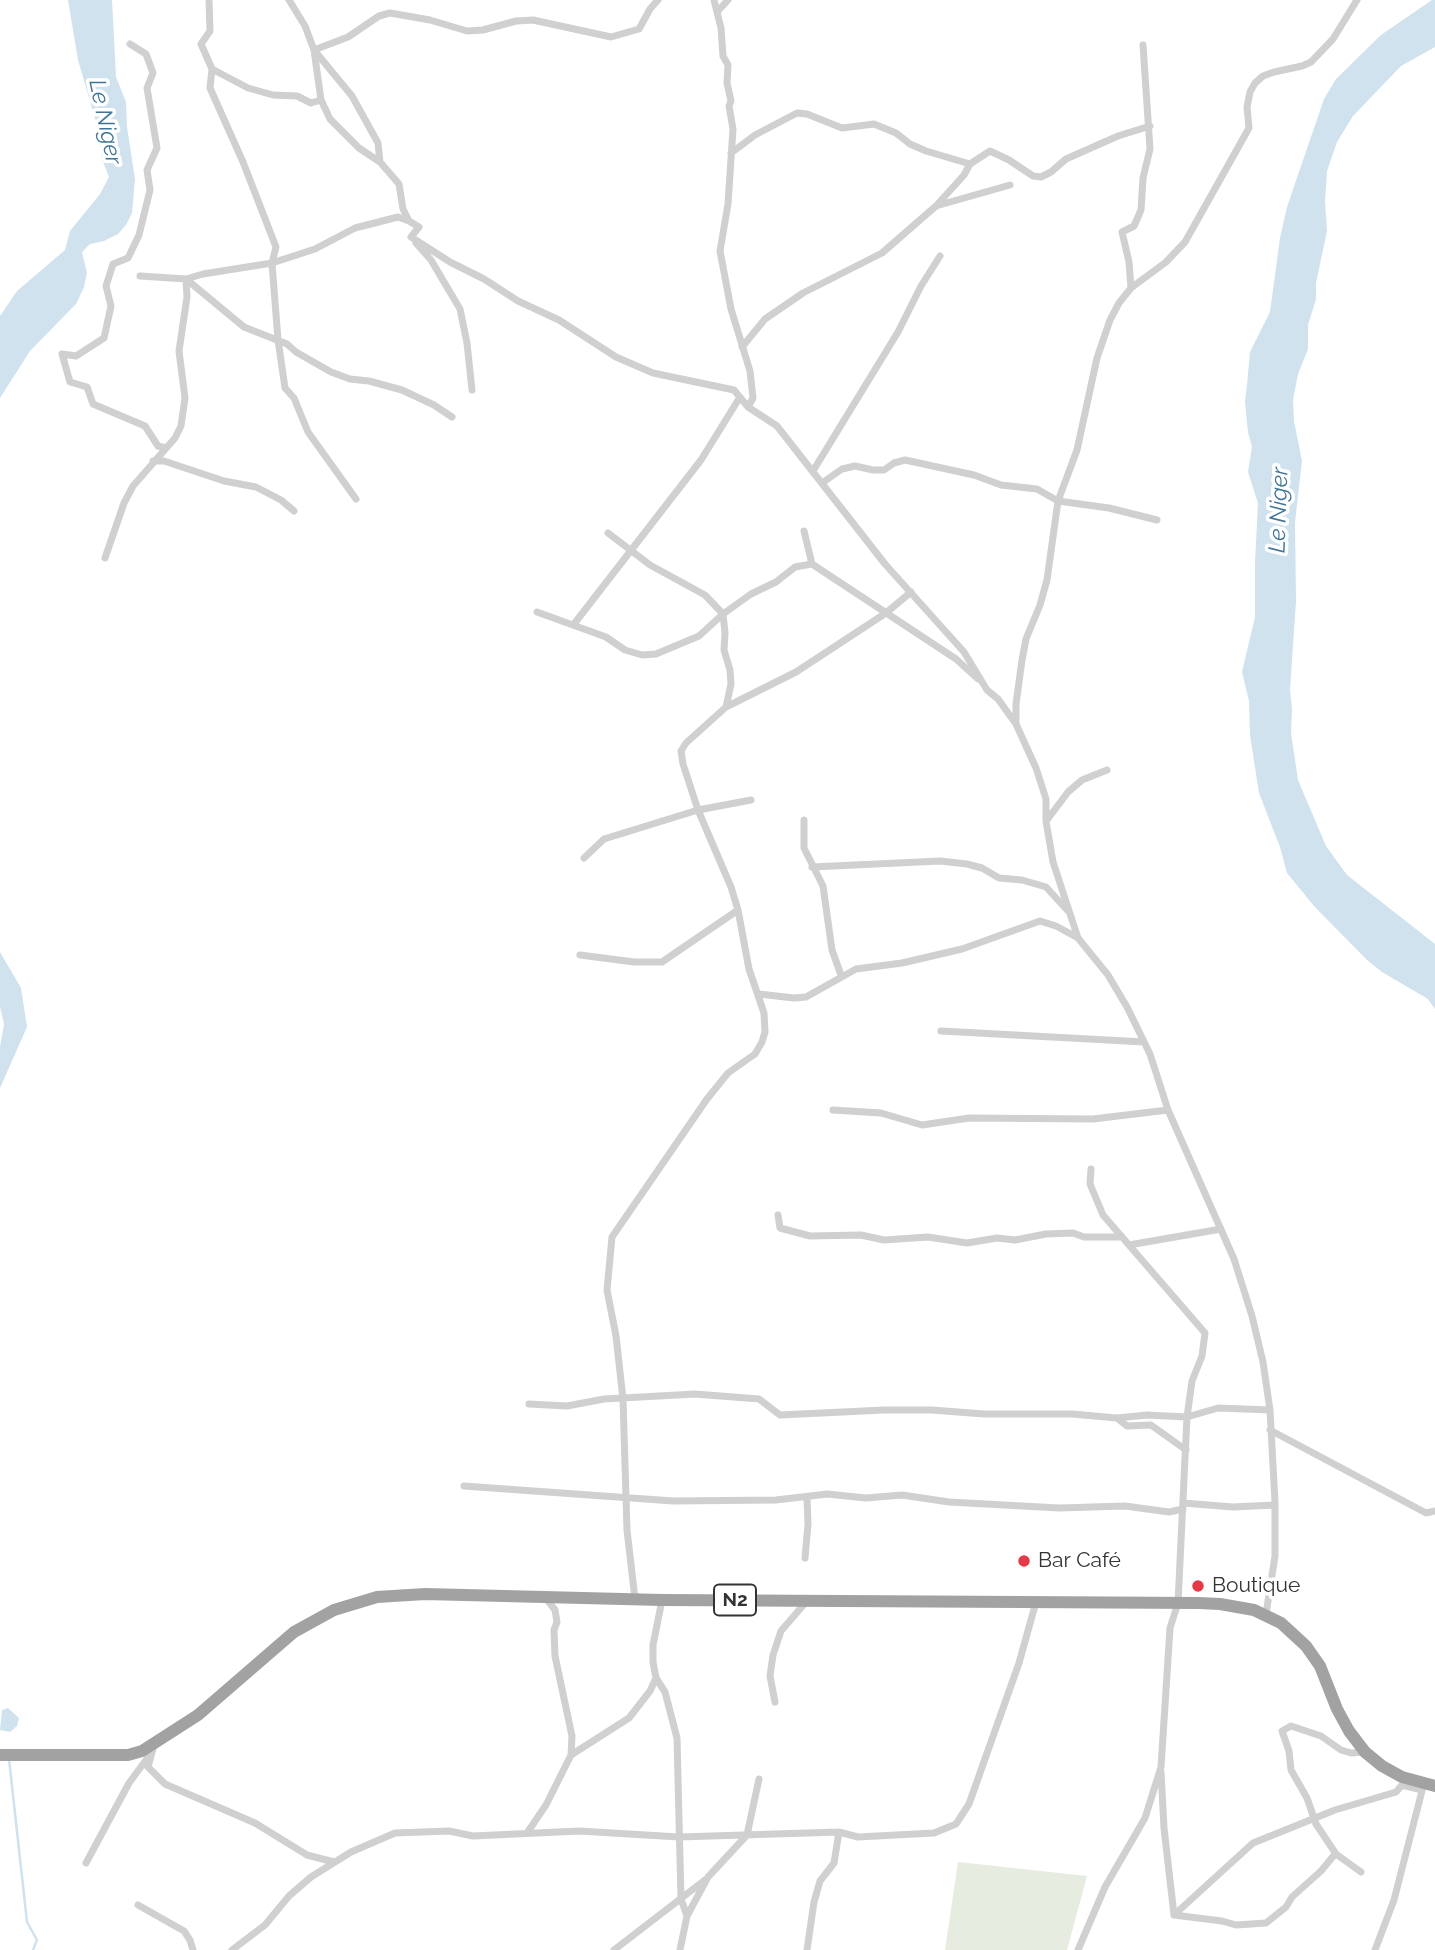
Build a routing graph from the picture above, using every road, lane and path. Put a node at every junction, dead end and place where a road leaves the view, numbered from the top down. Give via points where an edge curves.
1 (209, 0) edge
2 (289, 0) edge
3 (658, 0) edge
4 (714, 0) edge
5 (727, 0) edge
6 (1357, 0) edge
7 (717, 12) junction
8 (130, 44) dead end
9 (1143, 45) dead end
10 (314, 50) junction
11 (212, 69) junction
12 (321, 100) junction
13 (1150, 126) junction
14 (731, 153) junction
15 (380, 162) junction
16 (970, 164) junction
17 (1010, 185) dead end
18 (936, 205) junction
19 (409, 221) junction
20 (411, 237) junction
21 (940, 256) dead end
22 (272, 263) junction
23 (139, 276) dead end
24 (187, 279) junction
25 (1131, 288) junction
26 (278, 340) junction
27 (742, 347) junction
28 (472, 390) dead end
29 (740, 397) junction
30 (748, 407) junction
31 (452, 417) dead end
32 (166, 448) junction
33 (153, 461) junction
34 (813, 471) junction
35 (822, 483) junction
36 (356, 499) dead end
37 (1058, 501) junction
38 (294, 511) dead end
39 (1157, 520) dead end
40 (804, 531) dead end
41 (608, 533) dead end
42 (631, 551) junction
43 (104, 558) dead end
44 (812, 564) junction
45 (911, 592) junction
46 (537, 612) dead end
47 (723, 614) junction
48 (887, 614) junction
49 (574, 624) junction
50 (987, 690) junction
51 (726, 707) junction
52 (1016, 724) junction
53 (1107, 770) dead end
54 (751, 800) dead end
55 (698, 810) junction
56 (804, 820) dead end
57 (1046, 821) junction
58 (584, 858) dead end
59 (812, 867) junction
60 (738, 910) junction
61 (1071, 915) junction
62 (1079, 938) junction
63 (580, 955) dead end
64 (841, 975) junction
65 (760, 994) junction
66 (941, 1031) dead end
67 (1144, 1041) junction
68 (833, 1110) dead end
69 (1168, 1110) junction
70 (1091, 1169) dead end
71 (778, 1215) dead end
72 (1221, 1229) junction
73 (1122, 1237) junction
74 (1129, 1245) junction
75 (624, 1399) junction
76 (528, 1404) dead end
77 (1270, 1410) junction
78 (1187, 1417) junction
79 (1117, 1418) junction
80 (1270, 1430) junction
81 (1186, 1450) junction
82 (464, 1486) dead end
83 (807, 1498) junction
84 (627, 1499) junction
85 (1275, 1504) junction
86 (1183, 1506) junction
87 (1435, 1511) edge
88 (805, 1558) dead end
89 (545, 1597) junction
90 (635, 1599) junction
91 (662, 1600) junction
92 (807, 1600) junction
93 (1036, 1602) junction
94 (1178, 1603) junction
95 (1266, 1615) junction
96 (656, 1678) junction
97 (775, 1702) dead end
98 (153, 1749) junction
99 (1365, 1752) junction
100 (0, 1755) edge
101 (572, 1755) junction
102 (1161, 1767) junction
103 (759, 1779) dead end
104 (1427, 1787) edge
105 (1315, 1819) junction
106 (839, 1832) junction
107 (527, 1833) junction
108 (747, 1835) junction
109 (679, 1837) junction
110 (1335, 1854) junction
111 (334, 1862) junction
112 (86, 1863) dead end
113 (1361, 1872) dead end
114 (708, 1877) junction
115 (681, 1899) junction
116 (138, 1905) dead end
117 (1174, 1915) junction
118 (687, 1916) junction
119 (193, 1950) edge
120 (232, 1950) edge
121 (614, 1950) edge
122 (680, 1950) edge
123 (807, 1950) edge
124 (1078, 1950) edge
125 (1375, 1950) edge

1 - 11 street via 210,31 201,44
2 - 10 street
3 - 10 street via 639,29 611,37 533,20 467,31 390,13
4 - 7 street
5 - 7 street
6 - 25 street via 1333,39 1311,62 1273,72 1255,83 1247,107 1249,128 1185,242
7 - 14 street via 728,65
8 - 32 street via 146,54 153,73 147,88 157,148 147,170 150,190 139,236 128,258 113,264 109,275 106,286 111,306 103,338 76,356 62,354 70,382 87,387 93,404 145,426 158,446
9 - 13 street
10 - 12 street
10 - 15 street via 352,96 377,143
11 - 12 street via 248,88 297,96 311,103
11 - 22 street via 210,88 276,247
12 - 15 street via 330,119
13 - 16 street via 1066,159 1041,177 990,151
13 - 25 street via 1141,210 1134,226 1122,232
14 - 16 street via 797,113 842,128 874,124 926,151
14 - 27 street via 720,251
15 - 19 street via 399,184
16 - 18 street
17 - 18 street
18 - 27 street via 882,253 823,281 765,319
19 - 20 street via 419,227
19 - 22 street via 398,217 355,228 315,249
20 - 28 street via 431,260 460,310
20 - 29 street via 616,357 653,373 734,390
21 - 34 street
22 - 24 street
22 - 26 street
23 - 24 street
24 - 26 street via 244,327
24 - 32 street via 179,351 185,398 181,426
25 - 37 street via 1110,320 1077,450
26 - 31 street via 331,372 402,390
26 - 36 street via 285,388 308,432
27 - 30 street via 753,398
29 - 30 street
29 - 42 street via 701,460
30 - 34 street via 778,426
32 - 33 street
33 - 38 street via 256,486
33 - 43 street via 132,486
34 - 35 street
35 - 37 street via 842,469 884,470 905,460 1001,485 1037,489
35 - 45 street
37 - 39 street
37 - 52 street via 1047,580 1022,660
40 - 44 street
41 - 42 street
42 - 47 street via 705,595
42 - 49 street
44 - 47 street via 795,567
44 - 48 street
45 - 48 street
45 - 50 street via 964,652
46 - 49 street
47 - 49 street via 699,636 642,655
47 - 51 street via 731,684
48 - 50 street via 956,659
48 - 51 street via 796,673
50 - 52 street
51 - 55 street via 681,751
52 - 57 street via 1046,799
53 - 57 street via 1082,780
54 - 55 street
55 - 58 street via 604,839
55 - 60 street
56 - 59 street via 804,848
57 - 61 street
59 - 61 street via 940,861 967,864 999,878 1046,887
59 - 64 street via 823,887 832,950
60 - 63 street via 662,962
60 - 65 street
61 - 62 street
62 - 64 street via 1040,921 962,949
62 - 67 street via 1108,975
64 - 65 street via 806,997
65 - 75 street via 765,1032 755,1054 728,1073 707,1099 612,1237 607,1290
66 - 67 street
67 - 69 street
68 - 69 street via 881,1113 922,1125 969,1118 1093,1119
69 - 72 street
70 - 73 street via 1095,1199
71 - 73 street via 780,1228 810,1236 928,1237 967,1243 1060,1233
72 - 74 street
72 - 77 street via 1252,1316
73 - 74 street
74 - 78 street via 1205,1333
75 - 76 street via 567,1406
75 - 79 street via 695,1394 759,1399 780,1415 932,1410
75 - 84 street
77 - 78 street via 1218,1408
77 - 80 street
78 - 79 street
78 - 81 street
79 - 81 street via 1127,1426 1151,1425
80 - 85 street
80 - 87 street via 1426,1513
81 - 86 street
82 - 84 street
83 - 84 street
83 - 86 street via 902,1495 949,1502 1125,1506 1169,1512
83 - 88 street
84 - 90 street
85 - 86 street
85 - 95 street via 1275,1556
86 - 94 street
89 - 90 highway, N2
89 - 98 highway, N2 via 377,1597 334,1610 294,1632
89 - 101 street via 557,1622 554,1648
90 - 91 highway, N2
91 - 92 highway, N2
91 - 96 street via 653,1646
92 - 93 highway, N2
92 - 97 street via 781,1631 773,1655
93 - 94 highway, N2
93 - 106 street via 969,1804 956,1824 934,1833 858,1836
94 - 95 highway, N2 via 1220,1604
94 - 102 street via 1170,1628
95 - 99 highway, N2 via 1306,1646 1349,1731
96 - 101 street via 629,1718
96 - 109 street via 665,1692 677,1738
98 - 100 highway, N2 via 128,1755
98 - 111 street via 148,1767 166,1784 255,1823 300,1851
98 - 112 street
99 - 104 highway, N2 via 1382,1766
99 - 105 street via 1341,1750 1321,1736 1291,1726 1282,1731 1291,1770
101 - 107 street
102 - 117 street
102 - 124 street via 1145,1818 1105,1887
103 - 108 street
104 - 105 street via 1402,1785 1396,1792
104 - 125 street
105 - 110 street
105 - 117 street via 1253,1843
106 - 108 street
106 - 123 street via 834,1863 820,1881 814,1902
107 - 109 street
107 - 111 street via 396,1833
108 - 109 street
108 - 114 street
109 - 115 street
110 - 113 street
110 - 117 street via 1286,1908 1266,1923 1236,1925
111 - 120 street via 311,1877 265,1925
114 - 115 street
114 - 118 street
115 - 118 street
115 - 121 street
116 - 119 street via 184,1931
118 - 122 street

